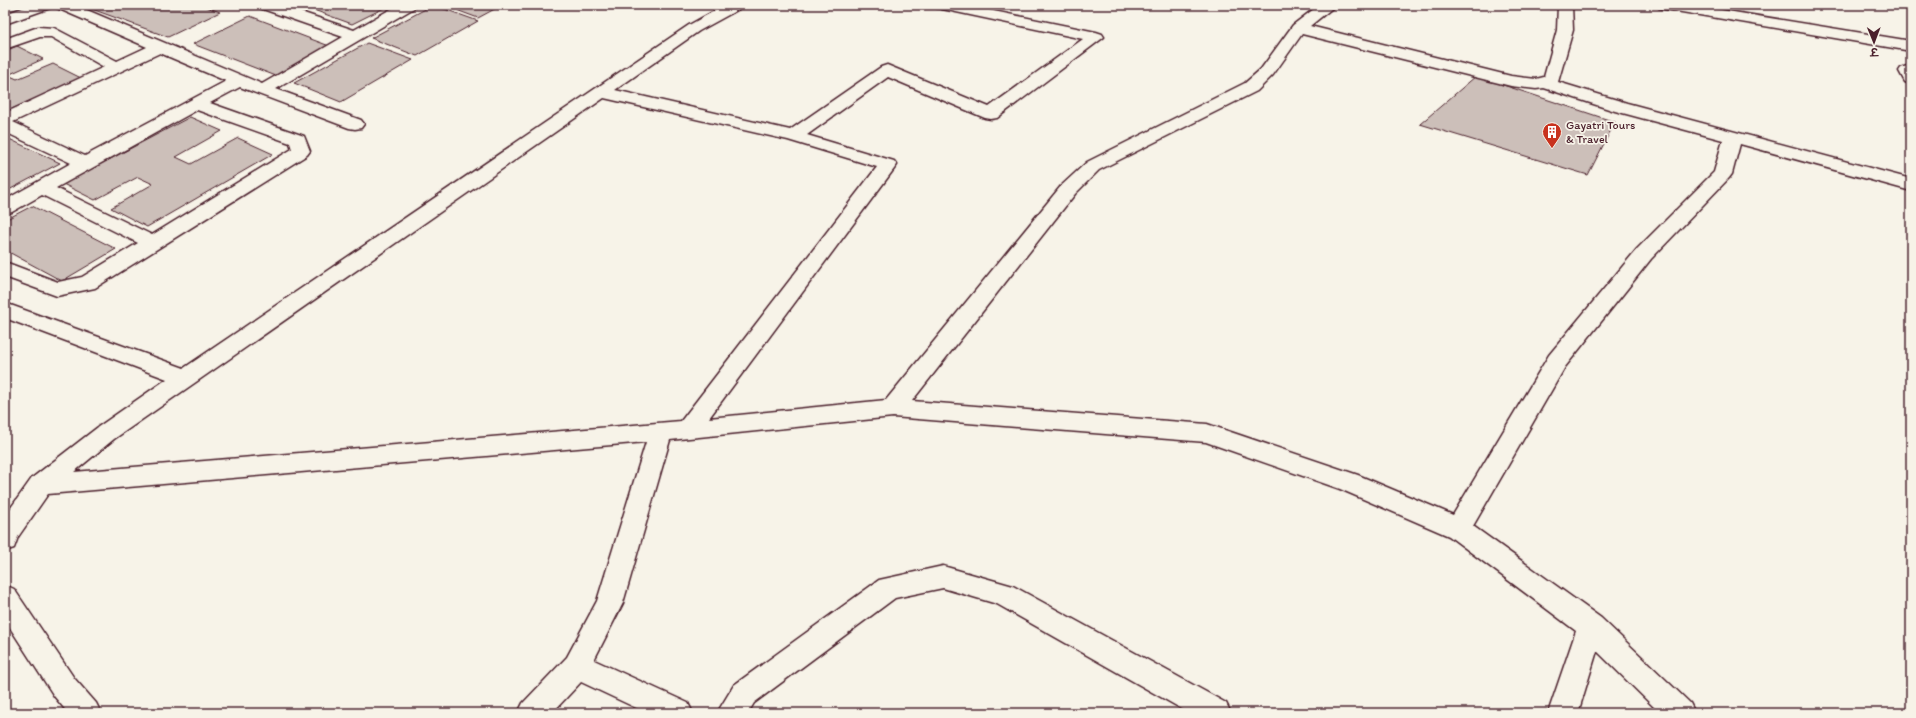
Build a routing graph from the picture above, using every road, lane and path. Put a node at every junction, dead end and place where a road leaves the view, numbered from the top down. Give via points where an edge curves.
1 (45, 5) edge
2 (62, 5) edge
3 (265, 5) edge
4 (410, 5) edge
5 (736, 5) edge
6 (942, 5) edge
7 (1329, 5) edge
8 (1565, 5) edge
9 (1664, 5) edge
10 (5, 20) edge
11 (1298, 28) junction
12 (356, 36) junction
13 (5, 44) edge
14 (1911, 46) edge
15 (160, 47) junction
16 (117, 67) junction
17 (239, 81) junction
18 (1545, 83) junction
19 (263, 90) junction
20 (601, 92) junction
21 (197, 104) junction
22 (5, 119) edge
23 (354, 124) dead end
24 (5, 125) edge
25 (793, 136) junction
26 (1733, 137) junction
27 (85, 164) junction
28 (1911, 185) edge
29 (42, 188) junction
30 (5, 208) edge
31 (153, 243) junction
32 (5, 269) edge
33 (5, 310) edge
34 (187, 378) junction
35 (893, 408) junction
36 (688, 429) junction
37 (661, 432) junction
38 (41, 485) junction
39 (1458, 529) junction
40 (5, 540) edge
41 (5, 597) edge
42 (1591, 627) junction
43 (577, 666) junction
44 (86, 713) edge
45 (533, 713) edge
46 (678, 713) edge
47 (732, 713) edge
48 (1216, 713) edge
49 (1563, 713) edge
50 (1680, 713) edge

1 - 10 street
2 - 15 street
3 - 12 street
4 - 12 street
5 - 20 street via 694,28
6 - 25 street via 1096,37 991,114 887,70
7 - 11 street
8 - 18 street via 1565,30 1550,80
9 - 14 street
11 - 18 street via 1511,81
11 - 35 street via 1267,72 1251,87 1093,166 1068,190
12 - 19 street
13 - 16 street via 38,32 54,33
15 - 16 street
15 - 17 street
16 - 22 street
17 - 19 street
17 - 21 street
18 - 26 street via 1621,107
19 - 23 street
20 - 25 street
20 - 34 street
21 - 27 street
21 - 31 street via 298,140 301,151
24 - 27 street
25 - 36 street via 888,165
26 - 28 street
26 - 39 street via 1723,174 1644,254 1557,361
27 - 29 street
29 - 30 street
29 - 31 street
31 - 32 street via 88,283 57,289
33 - 34 street
34 - 38 street via 106,433
35 - 36 street
35 - 39 street via 1207,433 1349,482
36 - 37 street
37 - 38 street
37 - 43 street via 610,603
38 - 40 street via 6,534
39 - 42 street
41 - 44 street via 64,687
42 - 49 street
42 - 50 street
43 - 45 street
43 - 46 street
47 - 48 street via 744,694 888,588 943,577 1004,594

